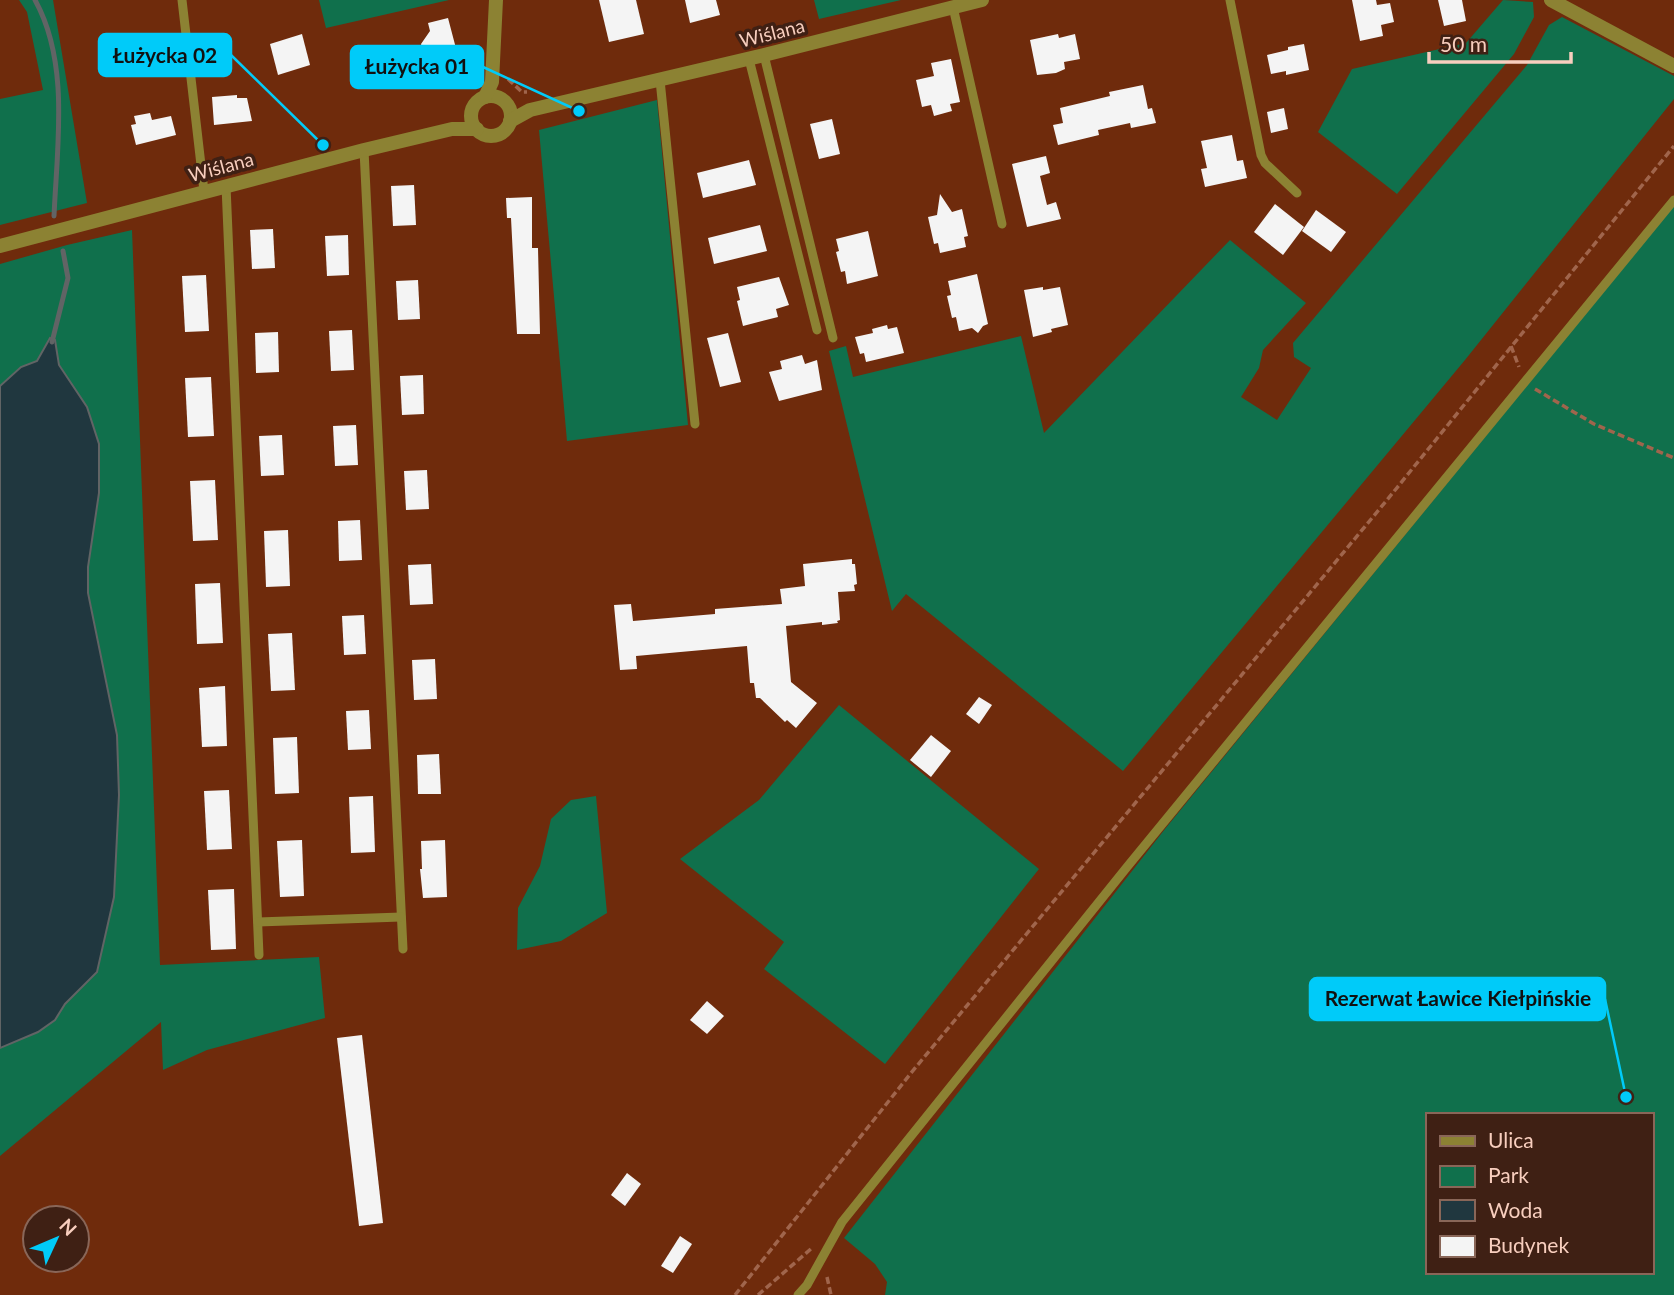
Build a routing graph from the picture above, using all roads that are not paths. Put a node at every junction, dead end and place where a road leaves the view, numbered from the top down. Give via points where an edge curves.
1 (182, 0) edge
2 (496, 0) edge
3 (982, 0) edge
4 (1230, 0) edge
5 (1551, 0) edge
6 (953, 7) junction
7 (764, 55) junction
8 (749, 59) junction
9 (1674, 66) edge
10 (660, 80) junction
11 (497, 100) junction
12 (530, 110) junction
13 (510, 121) junction
14 (474, 122) junction
15 (364, 150) junction
16 (226, 186) junction
17 (204, 191) junction
18 (1297, 193) dead end
19 (1674, 200) edge
20 (1002, 225) dead end
21 (0, 246) edge
22 (817, 330) dead end
23 (833, 338) dead end
24 (695, 424) dead end
25 (401, 917) junction
26 (258, 922) junction
27 (403, 949) dead end
28 (259, 955) dead end
29 (799, 1295) edge

1 - 17 lane
2 - 11 street via 492,82
3 - 6 street, Wiślana
4 - 18 lane via 1261,155
5 - 9 street
6 - 7 street, Wiślana
6 - 20 lane
7 - 8 street, Wiślana
7 - 23 lane
8 - 10 street, Wiślana
8 - 22 lane
10 - 12 street, Wiślana
10 - 24 lane
11 - 12 street, Wiślana
11 - 13 street
11 - 14 street via 476,103
12 - 13 street, Wiślana
13 - 14 street via 504,131 493,135
14 - 15 street, Wiślana
15 - 16 street, Wiślana
15 - 25 lane
16 - 17 street, Wiślana
16 - 26 lane
17 - 21 street, Wiślana
19 - 29 lane via 1144,845 842,1223
25 - 26 lane
25 - 27 lane
26 - 28 lane

